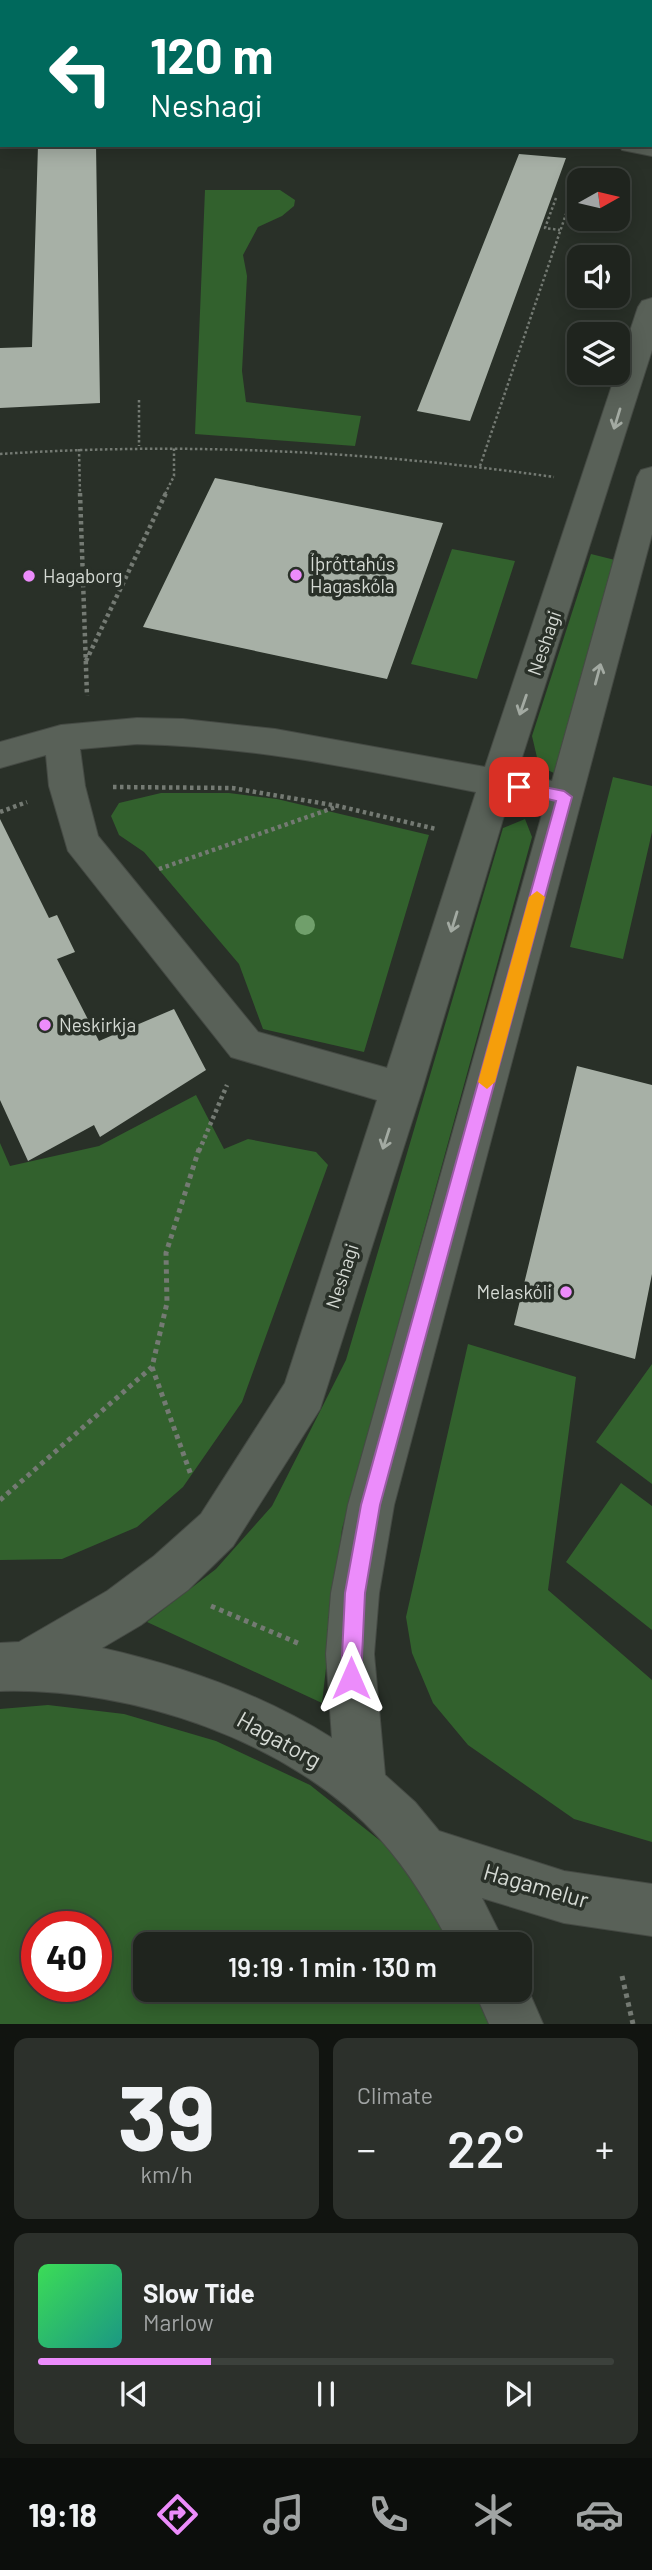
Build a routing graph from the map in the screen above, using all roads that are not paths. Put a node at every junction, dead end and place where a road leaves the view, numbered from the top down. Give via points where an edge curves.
1 (652, 307) edge
2 (652, 477) edge
3 (577, 491) junction
4 (647, 518) edge
5 (75, 737) junction
6 (0, 755) edge
7 (497, 782) junction
8 (564, 797) junction
9 (402, 1090) junction
10 (14, 1665) edge
11 (361, 1788) junction
12 (423, 1851) junction
13 (652, 1910) edge
14 (472, 1932) edge
15 (506, 2002) edge
16 (516, 2024) edge

1 -> 3 street, Neshagi
2 - 4 street
3 - 4 street
3 -> 7 street, Neshagi
8 -> 4 street
5 - 6 street
5 - 7 street via 164,729 268,740
5 - 9 street via 67,786 81,841 245,1045
7 - 8 street
7 -> 9 street, Neshagi
8 - 11 street via 370,1505 350,1654
9 -> 10 street, Neshagi via 304,1394 216,1530 172,1573 124,1608
10 - 11 street, Hagatorg via 111,1674 188,1694 272,1731
11 - 12 street, Hagatorg
12 - 13 street, Hagamelur via 524,1886 624,1909
12 - 14 street, Hagatorg
15 - 16 street

